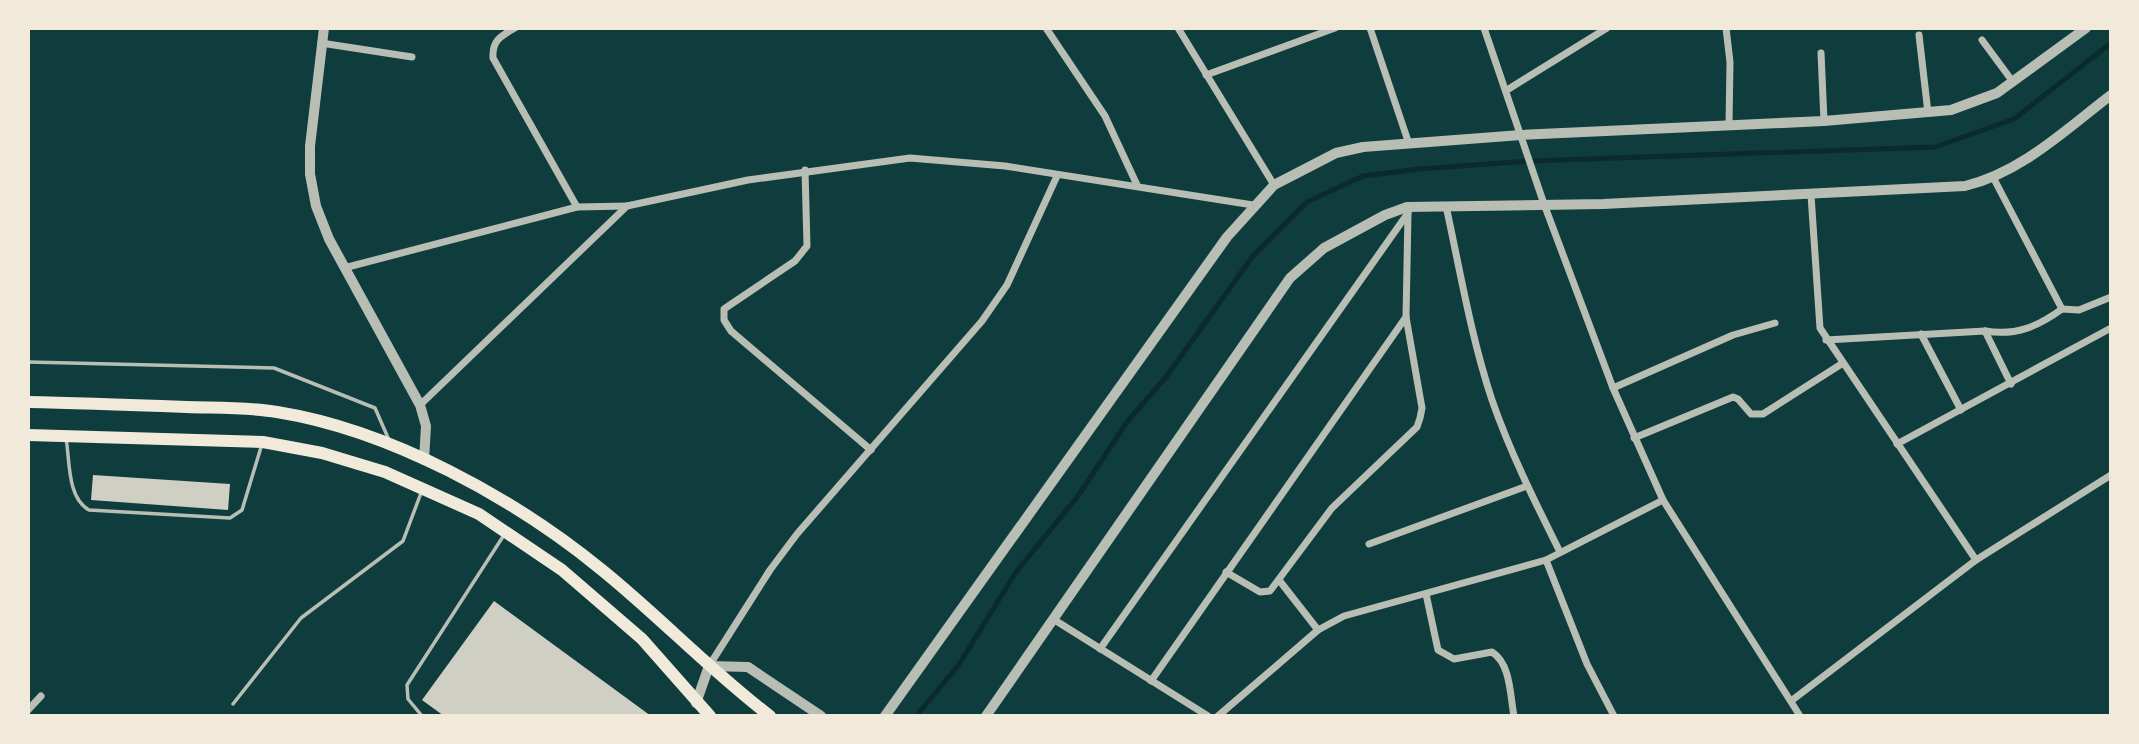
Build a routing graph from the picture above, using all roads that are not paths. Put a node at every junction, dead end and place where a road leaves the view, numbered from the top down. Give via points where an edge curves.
1 (324, 28) edge
2 (515, 28) edge
3 (1046, 28) edge
4 (1178, 28) edge
5 (1335, 28) edge
6 (1370, 28) edge
7 (1484, 28) edge
8 (1607, 28) edge
9 (1726, 28) edge
10 (2086, 28) edge
11 (1597, 31) edge
12 (1919, 35) dead end
13 (1982, 40) dead end
14 (321, 43) junction
15 (1821, 53) dead end
16 (412, 57) dead end
17 (1206, 75) junction
18 (2014, 82) junction
19 (1507, 90) junction
20 (2111, 95) edge
21 (1928, 113) junction
22 (1824, 121) junction
23 (1729, 125) junction
24 (1521, 135) junction
25 (1408, 141) junction
26 (805, 170) junction
27 (1057, 176) junction
28 (1994, 179) junction
29 (1137, 185) junction
30 (1274, 185) junction
31 (1811, 195) junction
32 (1544, 204) junction
33 (1254, 205) junction
34 (627, 206) junction
35 (1446, 206) junction
36 (577, 207) junction
37 (1408, 210) junction
38 (344, 268) junction
39 (2111, 297) edge
40 (2062, 309) junction
41 (1406, 317) junction
42 (1775, 323) dead end
43 (2111, 328) edge
44 (1985, 331) junction
45 (1921, 334) junction
46 (1826, 340) junction
47 (28, 362) edge
48 (1843, 363) junction
49 (2011, 384) junction
50 (1613, 387) junction
51 (28, 402) edge
52 (420, 405) junction
53 (1961, 410) junction
54 (28, 435) edge
55 (66, 436) junction
56 (1634, 438) junction
57 (263, 442) junction
58 (1897, 444) junction
59 (393, 448) junction
60 (871, 450) junction
61 (424, 460) junction
62 (2111, 475) edge
63 (1527, 486) junction
64 (422, 487) junction
65 (1663, 500) junction
66 (507, 531) junction
67 (1370, 544) dead end
68 (1560, 552) junction
69 (1546, 560) junction
70 (1976, 560) junction
71 (1226, 572) junction
72 (1279, 580) junction
73 (1426, 594) junction
74 (1053, 619) junction
75 (1318, 630) junction
76 (1100, 649) junction
77 (709, 666) junction
78 (1151, 681) junction
79 (41, 696) dead end
80 (695, 701) junction
81 (1791, 701) junction
82 (233, 704) dead end
83 (28, 710) edge
84 (422, 716) edge
85 (702, 716) edge
86 (710, 716) edge
87 (770, 716) edge
88 (821, 716) edge
89 (885, 716) edge
90 (986, 716) edge
91 (1208, 716) edge
92 (1218, 716) edge
93 (1514, 716) edge
94 (1614, 716) edge
95 (1800, 716) edge

1 - 14 street
2 - 36 street via 497,38 493,58
3 - 29 street via 1105,116
4 - 17 street
5 - 17 street
6 - 25 street
7 - 19 street
8 - 11 street
9 - 23 street
10 - 18 street
11 - 19 street
12 - 21 street
13 - 18 street
14 - 16 street
14 - 38 street via 310,174 316,206
15 - 22 street
17 - 30 street
18 - 21 street via 1976,103
19 - 24 street
20 - 28 street via 2028,159
21 - 22 street
22 - 23 street
23 - 24 street
24 - 25 street
24 - 32 street
25 - 30 street via 1336,153
26 - 27 street via 911,158 959,160
26 - 34 street
26 - 60 street via 807,246 803,254 724,309 724,320 731,331
27 - 29 street
27 - 60 street via 1007,285 955,355
28 - 31 street via 1942,189
28 - 40 street
29 - 33 street
30 - 33 street
31 - 32 street
31 - 46 street via 1818,314
32 - 35 street
32 - 50 street
33 - 89 street
34 - 36 street
34 - 52 street
35 - 37 street
35 - 63 street via 1479,358
36 - 38 street
37 - 41 street
37 - 74 street via 1385,215 1324,248 1290,278
37 - 76 street
38 - 52 street
39 - 40 street via 2080,310
40 - 44 street via 2023,331
41 - 71 street
41 - 72 street via 1422,408 1416,427 1338,502
42 - 50 street via 1733,335
43 - 49 street
44 - 45 street
44 - 49 street
45 - 46 street
45 - 53 street
46 - 48 street
47 - 59 lane via 274,368 375,408
48 - 56 street via 1762,414 1751,414 1732,397
48 - 58 street
49 - 53 street
50 - 56 street
51 - 59 main road via 278,412 354,432
52 - 61 street via 426,426
53 - 58 street
54 - 55 main road
55 - 57 main road
55 - 57 lane via 75,495 89,510 230,518 242,510
56 - 65 street
57 - 64 main road via 322,453
58 - 70 street
59 - 61 main road
60 - 77 street via 770,570
61 - 77 main road via 497,497 556,535
62 - 70 street
63 - 67 street
63 - 68 street
64 - 66 main road
64 - 82 lane via 403,541 301,618
65 - 68 street
65 - 81 street
66 - 80 main road via 610,610 657,654
66 - 84 lane via 407,685 408,699
68 - 69 street
69 - 73 street
69 - 94 street via 1587,664
70 - 81 street
71 - 72 street via 1260,592 1270,591
71 - 78 street
72 - 75 street
73 - 75 street via 1344,616
73 - 93 street via 1438,650 1454,659 1492,652 1500,657
74 - 76 street
74 - 90 street
75 - 92 street
76 - 78 street
77 - 80 street
77 - 87 main road
77 - 88 street via 748,667
78 - 91 street
79 - 83 street
80 - 85 street
80 - 86 main road
81 - 95 street

